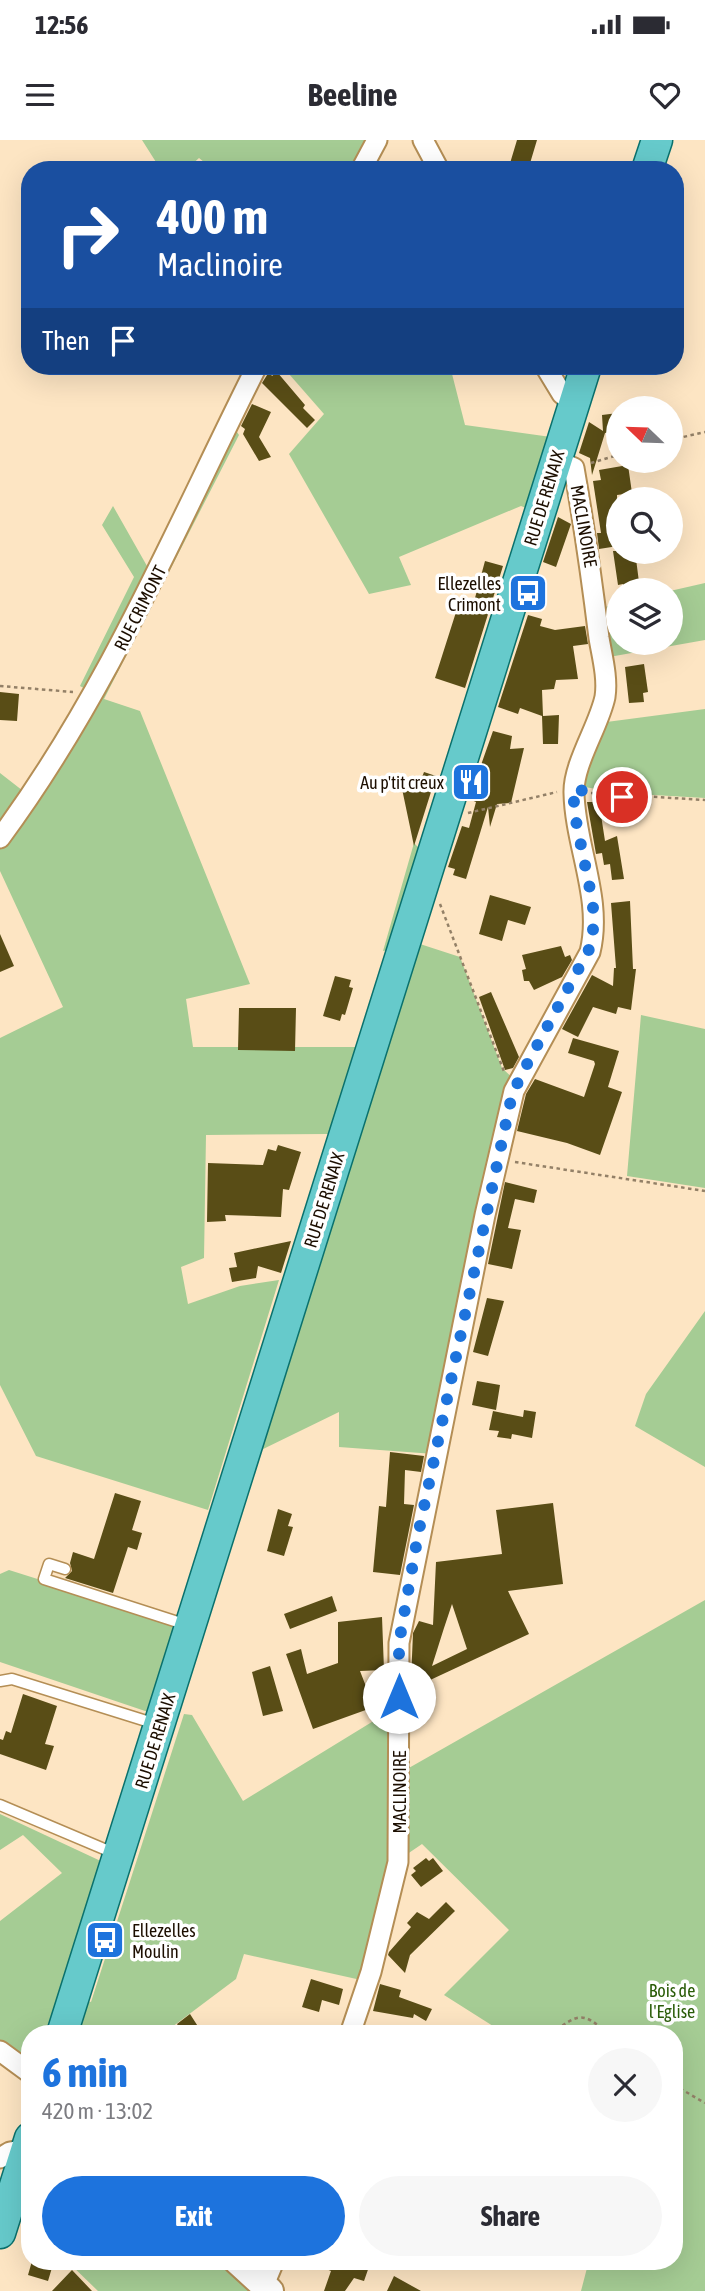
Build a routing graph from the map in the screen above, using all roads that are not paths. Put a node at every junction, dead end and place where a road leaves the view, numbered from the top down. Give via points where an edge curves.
1 (377, 140) edge
2 (423, 140) edge
3 (657, 140) edge
4 (366, 161) edge
5 (434, 161) edge
6 (650, 161) edge
7 (253, 375) edge
8 (550, 375) edge
9 (583, 375) edge
10 (574, 404) junction
11 (565, 464) junction
12 (0, 838) edge
13 (65, 1569) dead end
14 (191, 1626) junction
15 (0, 1681) edge
16 (160, 1725) junction
17 (0, 1805) edge
18 (119, 1855) junction
19 (65, 2025) edge
20 (353, 2025) edge
21 (0, 2051) edge
22 (21, 2066) edge
23 (19, 2149) edge
24 (0, 2233) edge
25 (253, 2270) edge
26 (269, 2279) edge

1 - 4 street
2 - 5 street
3 - 6 main road
7 - 12 street, RUE CRIMONT via 94,695
8 - 10 street
9 - 10 main road, RUE DE RENAIX
10 - 11 main road, RUE DE RENAIX
11 - 14 main road, RUE DE RENAIX via 444,816
11 - 20 street, MACLINOIRE via 594,582 605,696 573,789 593,904 593,942 519,1079 498,1159 399,1643 398,1861
13 - 14 lane via 49,1564 44,1579
14 - 16 main road, RUE DE RENAIX
15 - 16 lane via 12,1679
16 - 18 main road, RUE DE RENAIX
17 - 18 lane
18 - 19 main road, RUE DE RENAIX
21 - 22 street
23 - 24 main road
25 - 26 street

